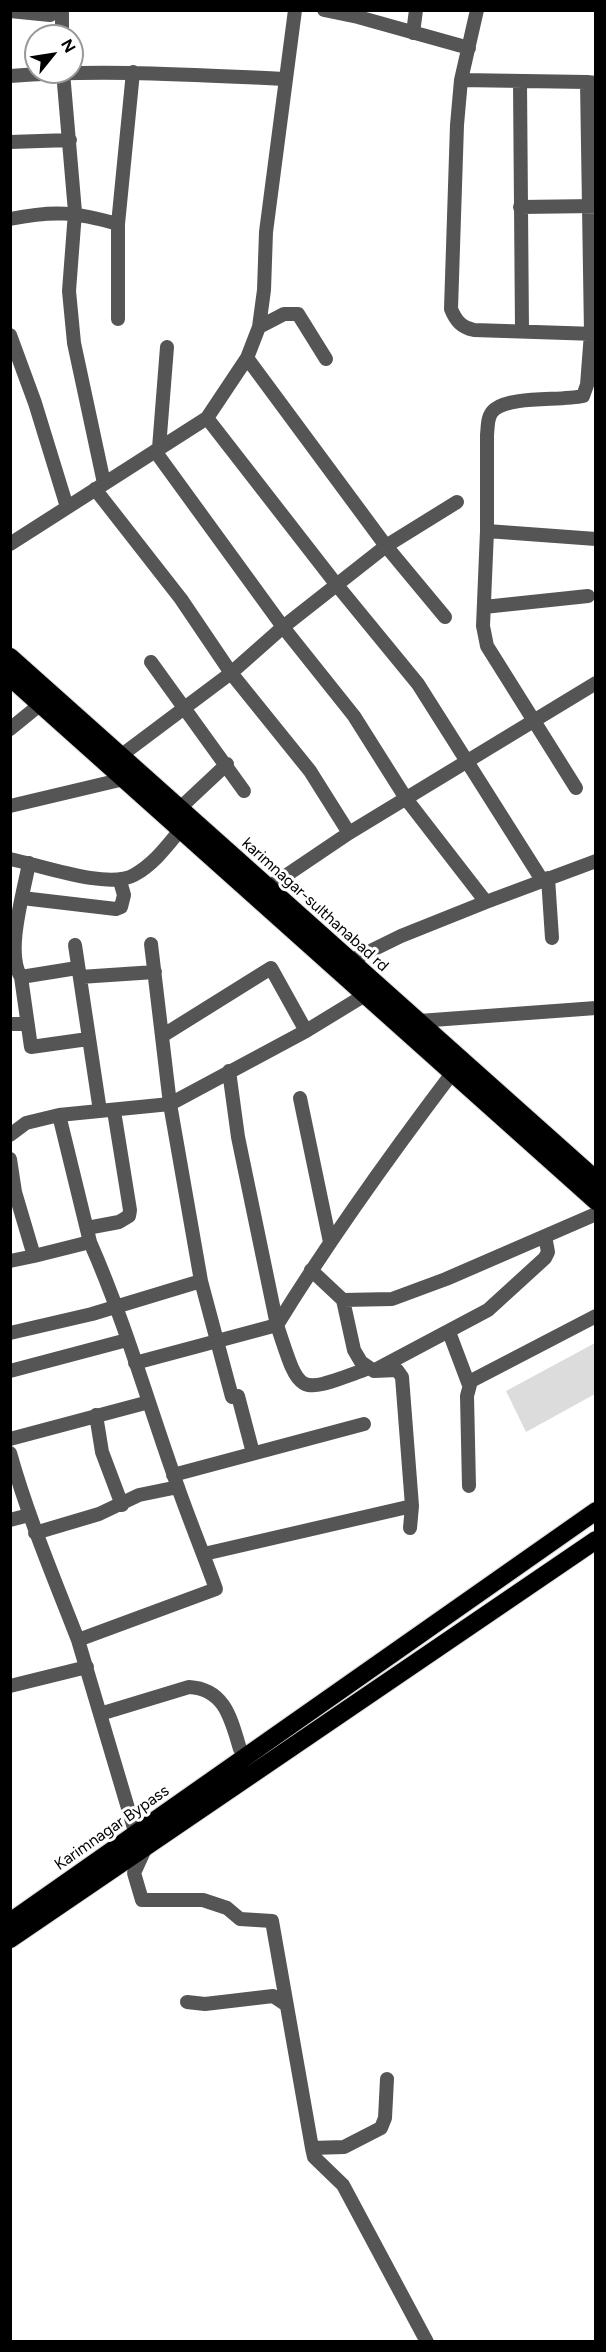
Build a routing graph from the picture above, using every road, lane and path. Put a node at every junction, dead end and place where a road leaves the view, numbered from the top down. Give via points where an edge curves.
1 (60, 10) edge
2 (295, 10) edge
3 (324, 10) edge
4 (416, 10) edge
5 (477, 10) edge
6 (10, 11) edge
7 (414, 33) junction
8 (469, 48) junction
9 (84, 72) edge
10 (133, 72) junction
11 (286, 79) junction
12 (462, 80) junction
13 (520, 83) junction
14 (591, 83) edge
15 (64, 84) edge
16 (70, 140) junction
17 (10, 142) edge
18 (520, 207) junction
19 (592, 207) edge
20 (75, 212) junction
21 (10, 219) edge
22 (118, 224) junction
23 (118, 319) dead end
24 (259, 327) junction
25 (522, 330) junction
26 (593, 333) edge
27 (10, 335) edge
28 (167, 347) dead end
29 (248, 358) junction
30 (326, 359) dead end
31 (589, 397) edge
32 (207, 418) junction
33 (157, 450) junction
34 (100, 486) junction
35 (458, 502) dead end
36 (67, 507) junction
37 (488, 531) junction
38 (596, 539) edge
39 (10, 544) edge
40 (386, 546) junction
41 (336, 584) junction
42 (588, 596) dead end
43 (484, 607) junction
44 (445, 617) dead end
45 (283, 627) junction
46 (10, 657) edge
47 (152, 662) dead end
48 (231, 673) junction
49 (10, 677) edge
50 (596, 683) edge
51 (42, 704) junction
52 (183, 708) junction
53 (533, 722) junction
54 (10, 729) edge
55 (115, 761) junction
56 (470, 761) junction
57 (227, 764) junction
58 (124, 779) junction
59 (576, 788) dead end
60 (244, 791) dead end
61 (407, 800) junction
62 (10, 806) edge
63 (179, 809) junction
64 (180, 829) junction
65 (350, 833) junction
66 (10, 859) edge
67 (596, 861) edge
68 (29, 863) junction
69 (545, 879) junction
70 (120, 881) junction
71 (266, 889) junction
72 (22, 898) junction
73 (486, 902) junction
74 (552, 938) dead end
75 (151, 944) dead end
76 (75, 945) dead end
77 (350, 961) junction
78 (13, 963) edge
79 (155, 972) junction
80 (78, 973) junction
81 (21, 977) junction
82 (365, 994) junction
83 (596, 1008) edge
84 (419, 1021) junction
85 (10, 1024) edge
86 (27, 1024) junction
87 (306, 1030) junction
88 (162, 1036) junction
89 (88, 1039) junction
90 (229, 1071) junction
91 (453, 1072) junction
92 (300, 1098) dead end
93 (170, 1104) junction
94 (107, 1111) junction
95 (59, 1115) junction
96 (10, 1136) edge
97 (10, 1159) edge
98 (596, 1180) edge
99 (13, 1193) edge
100 (596, 1201) edge
101 (596, 1214) edge
102 (88, 1235) junction
103 (544, 1236) junction
104 (330, 1242) junction
105 (34, 1256) junction
106 (10, 1261) edge
107 (310, 1270) junction
108 (201, 1281) junction
109 (343, 1300) junction
110 (117, 1304) junction
111 (596, 1316) edge
112 (277, 1325) junction
113 (449, 1332) junction
114 (10, 1333) edge
115 (216, 1339) junction
116 (127, 1340) junction
117 (135, 1363) junction
118 (371, 1370) junction
119 (10, 1371) edge
120 (469, 1385) junction
121 (149, 1402) junction
122 (96, 1415) junction
123 (364, 1424) dead end
124 (11, 1437) edge
125 (10, 1453) edge
126 (253, 1453) junction
127 (175, 1481) junction
128 (469, 1486) dead end
129 (596, 1503) edge
130 (122, 1505) junction
131 (412, 1506) junction
132 (596, 1511) edge
133 (29, 1515) junction
134 (10, 1520) edge
135 (410, 1528) dead end
136 (35, 1533) junction
137 (596, 1539) edge
138 (204, 1554) junction
139 (78, 1640) junction
140 (87, 1667) junction
141 (10, 1686) edge
142 (100, 1714) junction
143 (238, 1757) junction
144 (140, 1842) junction
145 (10, 1922) edge
146 (10, 1939) edge
147 (187, 2002) dead end
148 (285, 2004) junction
149 (387, 2079) dead end
150 (312, 2148) junction
151 (427, 2342) edge

1 - 6 street via 50,15
2 - 11 street
3 - 7 street
4 - 7 street
5 - 8 street
7 - 8 street
8 - 12 street
9 - 10 street
10 - 11 street
10 - 22 street
11 - 24 street via 266,232
12 - 13 street
12 - 25 street via 451,309 465,328
13 - 14 street
13 - 18 street
14 - 19 street
15 - 16 street
16 - 17 street
16 - 20 street
18 - 19 street
18 - 25 street
19 - 26 street
20 - 21 street
20 - 22 street
20 - 34 street via 69,291 74,343
22 - 23 street
24 - 29 street
24 - 30 street via 284,314 298,314
25 - 26 street
26 - 31 street
27 - 36 street
28 - 33 street
29 - 32 street
29 - 40 street
31 - 37 street via 520,401 494,410 488,419 487,435
32 - 33 street
32 - 41 street
33 - 34 street
33 - 45 street
34 - 36 street
34 - 48 street
35 - 40 street
36 - 39 street
37 - 38 street
37 - 43 street
40 - 41 street
40 - 44 street
41 - 45 street
41 - 56 street via 418,684
42 - 43 street
43 - 53 street via 487,646
45 - 48 street
45 - 61 street via 354,716
46 - 55 highway, karimnagar-sulthanabad rd
47 - 52 street
48 - 52 street
48 - 65 street via 310,771
49 - 51 highway
50 - 53 street
51 - 54 street
51 - 55 highway
52 - 55 street
52 - 57 street
53 - 56 street
53 - 59 street
55 - 58 highway
55 - 63 highway, karimnagar-sulthanabad rd
56 - 61 street
56 - 69 street
57 - 60 street
57 - 63 street
58 - 62 street
58 - 64 highway
61 - 65 street
61 - 73 street
63 - 71 highway, karimnagar-sulthanabad rd
64 - 70 street via 156,860
64 - 82 highway
65 - 71 street
66 - 68 street
67 - 69 street
68 - 70 street
68 - 72 street
69 - 73 street
69 - 74 street
70 - 72 street via 124,900 116,909
71 - 77 highway, karimnagar-sulthanabad rd
72 - 78 street
73 - 77 street
75 - 79 street
76 - 80 street
77 - 84 highway, karimnagar-sulthanabad rd
78 - 81 street
79 - 80 street
79 - 88 street
80 - 81 street
80 - 89 street
81 - 86 street
82 - 87 street
82 - 91 highway
83 - 84 street
84 - 98 highway, karimnagar-sulthanabad rd
85 - 86 street
86 - 89 street via 31,1047
87 - 88 street via 271,968
87 - 90 street
88 - 93 street
89 - 94 street
90 - 93 street
90 - 112 street via 238,1137
91 - 100 highway
91 - 104 street
92 - 104 street
93 - 94 street
93 - 108 street
94 - 95 street
94 - 102 street via 130,1210 129,1216 119,1222
95 - 96 street via 26,1123
95 - 102 street
97 - 99 street
99 - 105 street
101 - 103 street
102 - 105 street
102 - 110 street
103 - 109 street via 392,1299
103 - 113 street via 548,1252 539,1265 488,1310
104 - 107 street
105 - 106 street
107 - 109 street
107 - 112 street
108 - 110 street
108 - 115 street
109 - 118 street via 354,1350
110 - 114 street via 92,1314
110 - 116 street
111 - 120 street via 486,1372
112 - 115 street
112 - 118 street via 293,1372 308,1387
113 - 118 street
113 - 120 street
115 - 117 street
115 - 126 street
116 - 117 street
116 - 119 street
117 - 121 street
118 - 131 street via 397,1370 402,1377
120 - 128 street
121 - 122 street
121 - 127 street
122 - 124 street
122 - 130 street via 102,1452
123 - 126 street
125 - 133 street
126 - 127 street
127 - 130 street
127 - 138 street
129 - 143 highway
130 - 136 street
131 - 135 street
131 - 138 street
132 - 143 highway
133 - 134 street
133 - 136 street
136 - 139 street
137 - 144 highway
138 - 139 street via 216,1589
139 - 140 street
140 - 141 street
140 - 142 street
142 - 143 street via 189,1687 201,1688 213,1693 229,1713
142 - 144 street
143 - 144 highway, Karimnagar Bypass via 220,1777
144 - 145 highway, Karimnagar Bypass
144 - 146 highway
144 - 148 street via 134,1873 142,1900 203,1900 227,1908 240,1919 272,1921
147 - 148 street via 205,2004 273,1996
148 - 150 street
149 - 150 street via 381,2128 344,2148
150 - 151 street via 314,2157 343,2184

